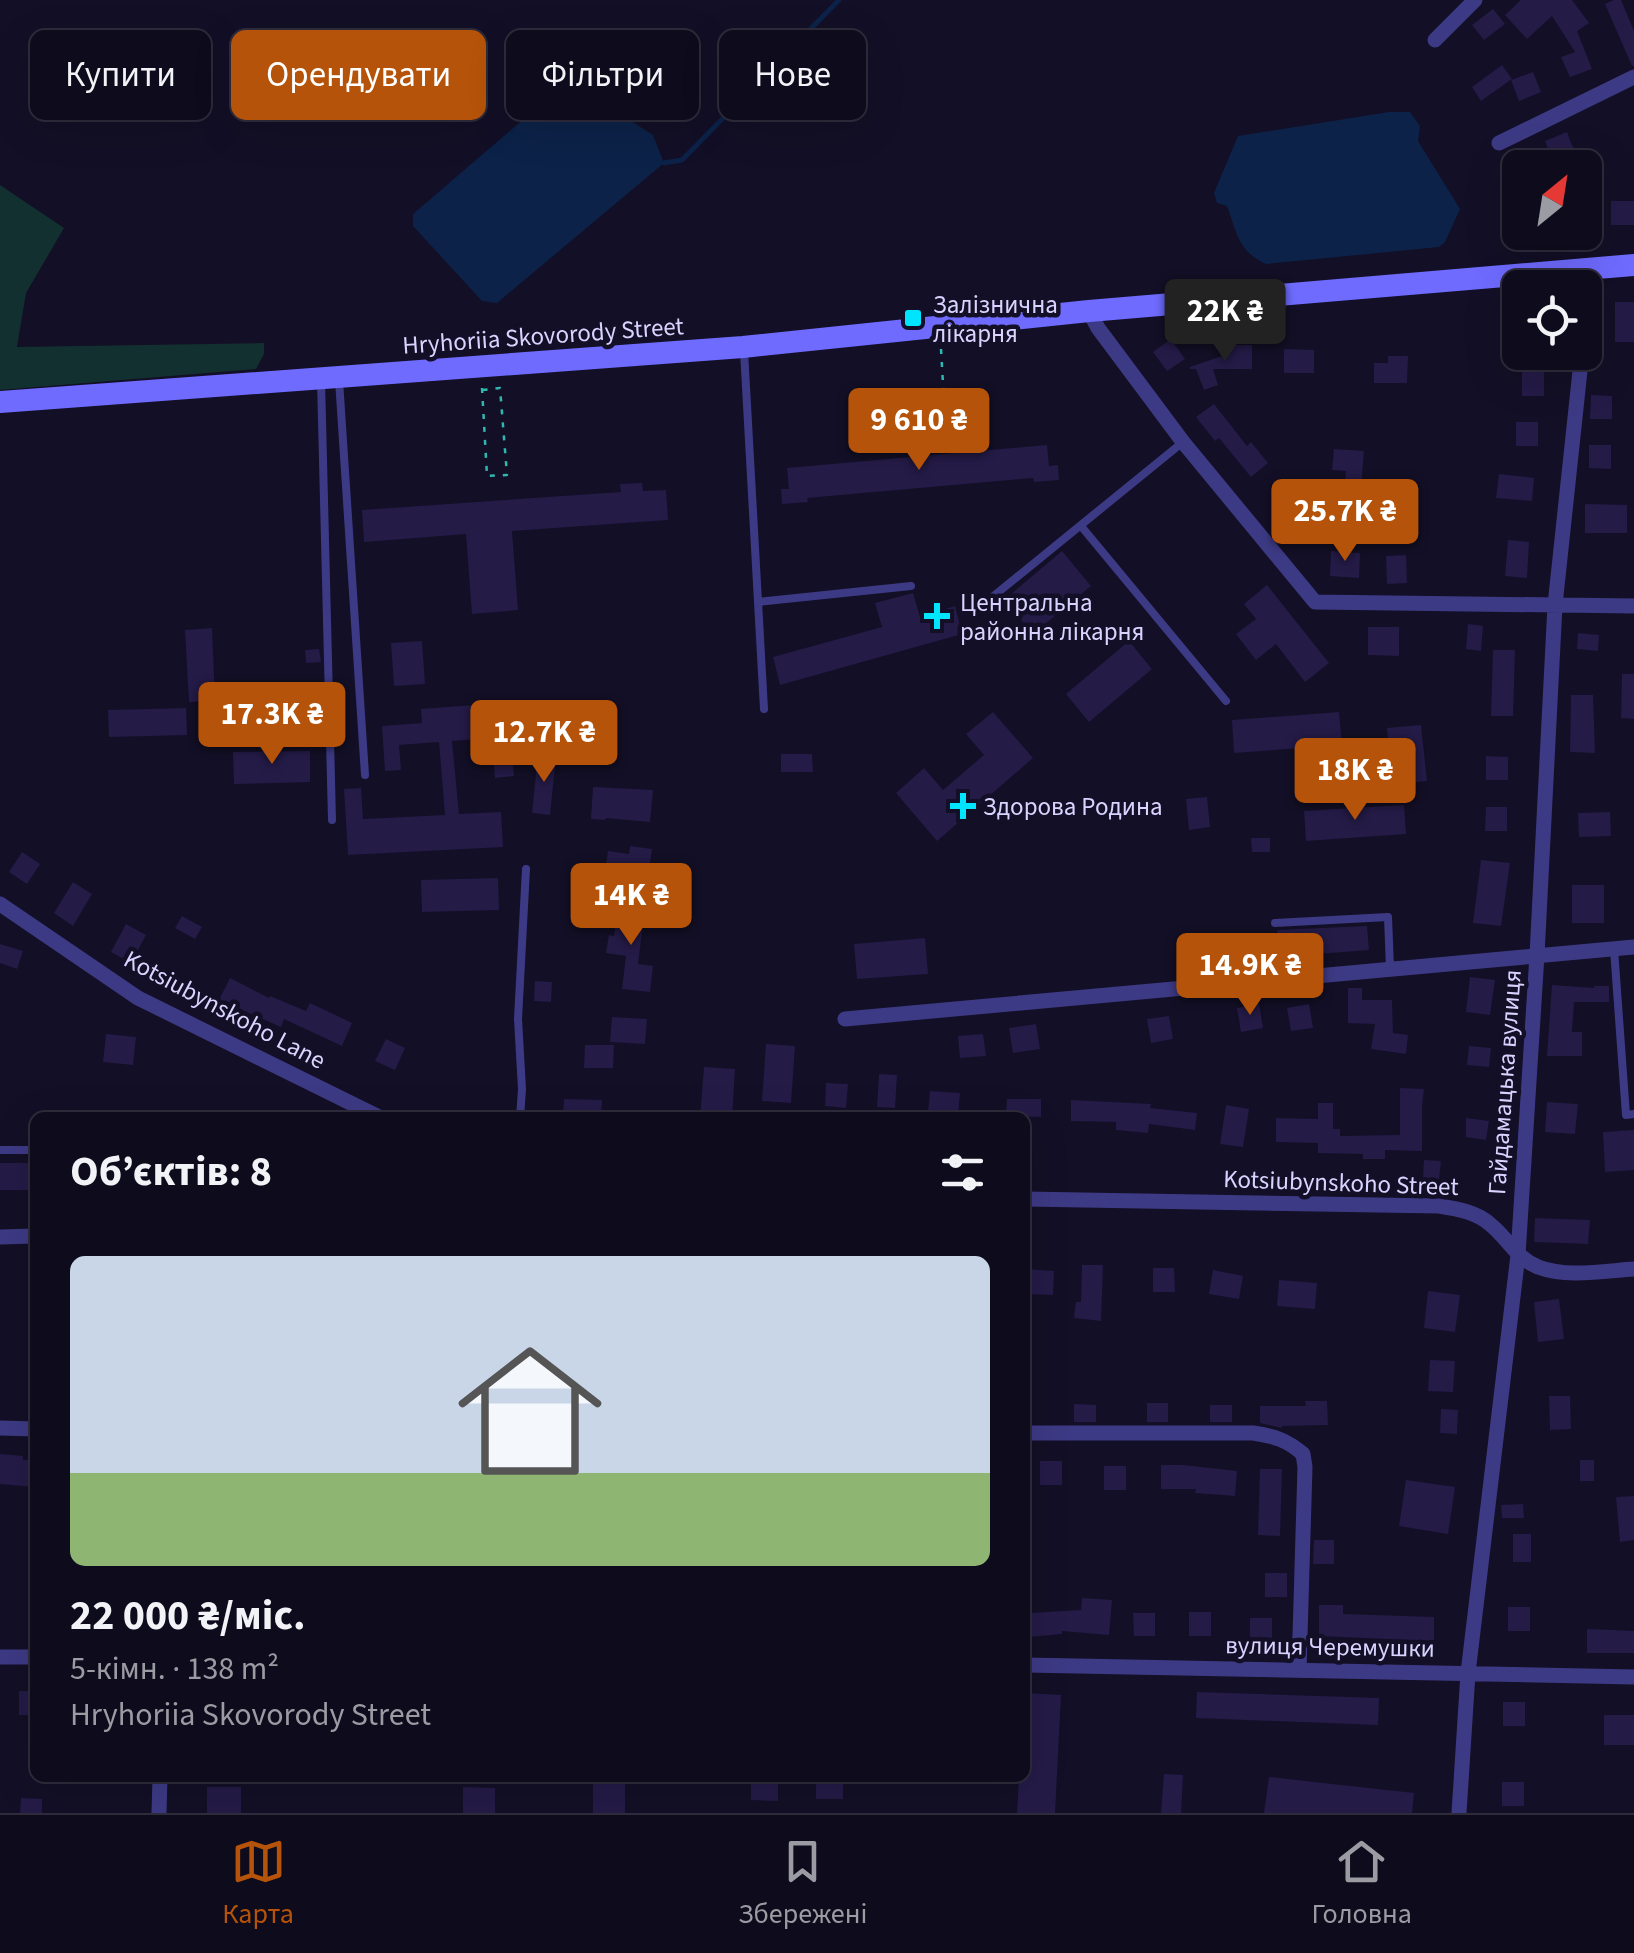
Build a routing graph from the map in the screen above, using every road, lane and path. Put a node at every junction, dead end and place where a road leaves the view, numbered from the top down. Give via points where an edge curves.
1 (1475, 0) edge
2 (1435, 40) dead end
3 (1634, 77) edge
4 (1498, 143) dead end
5 (1634, 264) edge
6 (1591, 268) joint
7 (1089, 311) junction
8 (940, 337) dead end
9 (744, 347) junction
10 (1580, 370) edge
11 (330, 378) junction
12 (482, 382) dead end
13 (482, 390) junction
14 (0, 402) edge
15 (946, 437) dead end
16 (1183, 442) junction
17 (1081, 526) junction
18 (912, 586) dead end
19 (758, 602) junction
20 (1556, 605) junction
21 (1634, 606) edge
22 (974, 612) dead end
23 (1226, 701) dead end
24 (764, 709) dead end
25 (365, 775) dead end
26 (332, 820) dead end
27 (526, 869) dead end
28 (0, 904) edge
29 (1275, 924) dead end
30 (1634, 947) edge
31 (1614, 949) junction
32 (1537, 954) junction
33 (1390, 968) junction
34 (845, 1019) dead end
35 (369, 1112) edge
36 (520, 1112) edge
37 (1634, 1114) edge
38 (0, 1150) edge
39 (30, 1150) edge
40 (1030, 1199) edge
41 (30, 1236) edge
42 (0, 1237) edge
43 (1518, 1255) junction
44 (1634, 1269) edge
45 (0, 1428) edge
46 (30, 1429) edge
47 (1030, 1433) edge
48 (0, 1657) edge
49 (30, 1658) edge
50 (1030, 1665) edge
51 (1298, 1670) junction
52 (1468, 1674) junction
53 (1634, 1677) edge
54 (160, 1782) edge
55 (159, 1813) edge
56 (1458, 1813) edge

1 - 2 street
3 - 4 street
5 - 6 street, Hryhoriia Skovorody Street
6 - 7 street, Hryhoriia Skovorody Street
7 - 9 street, Hryhoriia Skovorody Street
7 - 16 street
8 - 15 path
9 - 11 street, Hryhoriia Skovorody Street
9 - 19 lane
10 - 20 street, Гайдамацька вулиця
11 - 14 street, Hryhoriia Skovorody Street
11 - 25 lane
11 - 26 lane
12 - 13 path
13 - 13 path via 500,388 506,474 487,476
16 - 17 lane
16 - 20 street via 1315,602
17 - 22 lane
17 - 23 lane
18 - 19 lane
19 - 24 lane
20 - 21 street
20 - 32 street, Гайдамацька вулиця
27 - 36 lane
28 - 35 street, Kotsiubynskoho Lane via 138,998
29 - 33 lane via 1388,917
30 - 31 street
31 - 32 street
31 - 37 lane via 1626,1114
32 - 33 street
32 - 43 street, Гайдамацька вулиця
33 - 34 street
38 - 39 lane
40 - 43 street, Kotsiubynskoho Street via 1439,1206 1482,1218
41 - 42 street
43 - 44 street, Kotsiubynskoho Street via 1551,1271
43 - 52 street, Гайдамацька вулиця
45 - 46 street
47 - 51 street via 1253,1433 1288,1441 1304,1454
48 - 49 street
50 - 51 street, вулиця Черемушки
51 - 52 street, вулиця Черемушки
52 - 53 street, вулиця Черемушки
52 - 56 street, Гайдамацька вулиця
54 - 55 street

